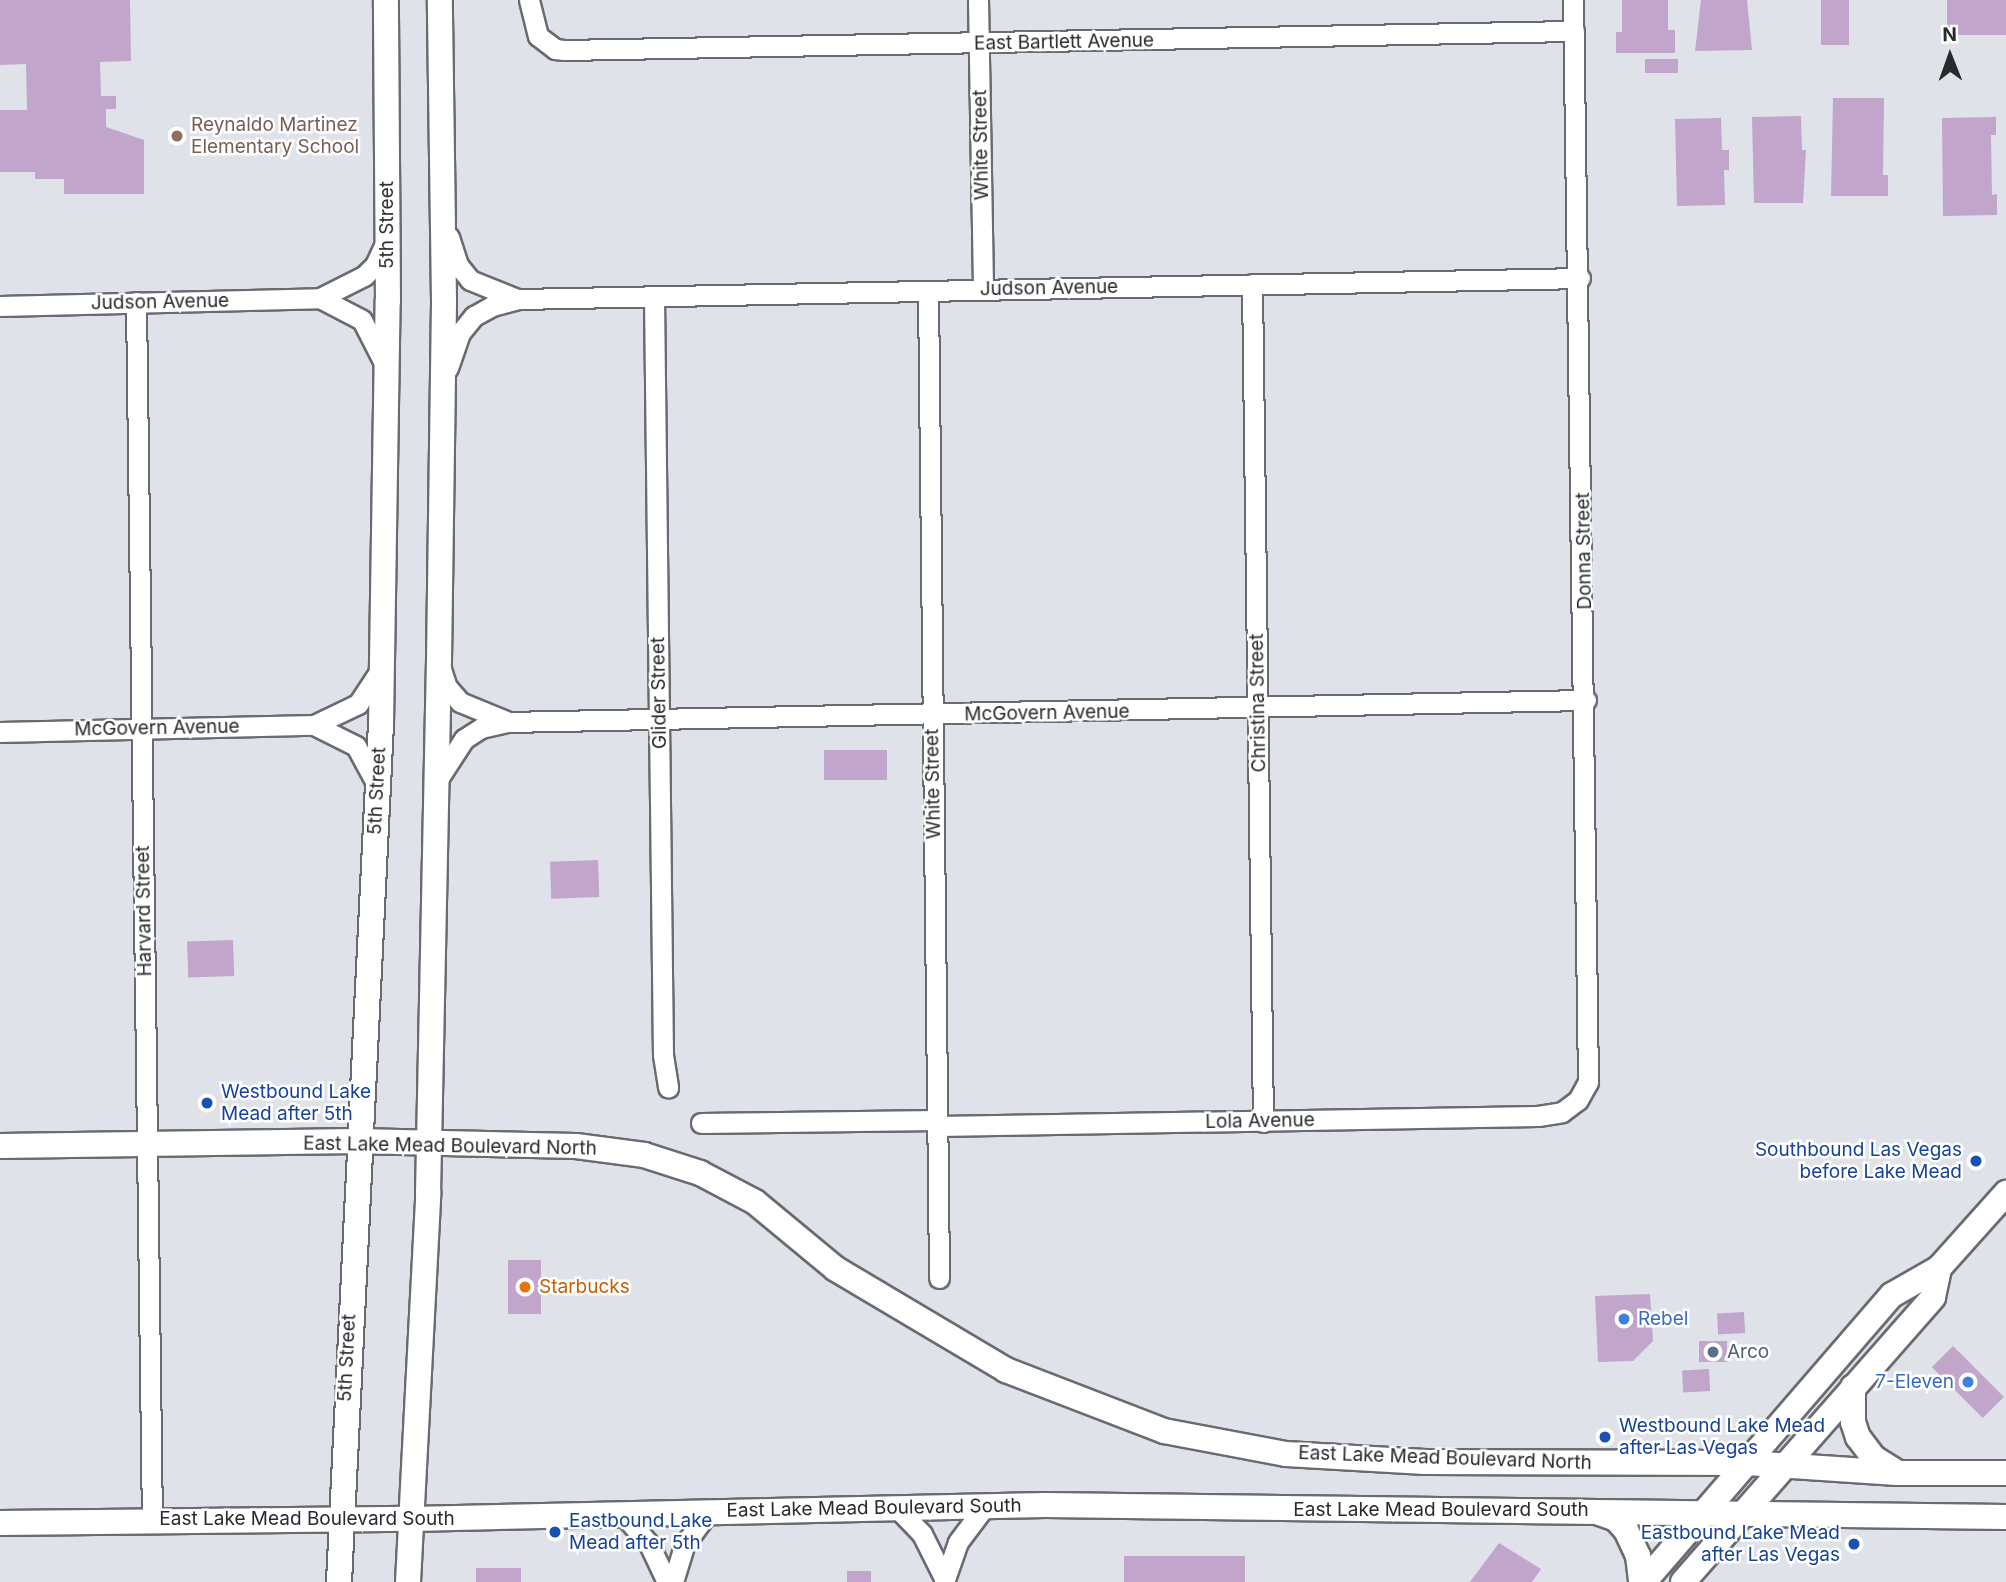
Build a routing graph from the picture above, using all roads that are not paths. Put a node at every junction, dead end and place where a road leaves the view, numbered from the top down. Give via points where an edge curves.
1 (386, 0) edge
2 (440, 0) edge
3 (529, 0) edge
4 (978, 0) edge
5 (1573, 0) edge
6 (1574, 31) junction
7 (979, 43) junction
8 (442, 209) junction
9 (387, 238) junction
10 (1580, 278) junction
11 (1252, 284) junction
12 (983, 290) junction
13 (928, 291) junction
14 (654, 297) junction
15 (320, 298) junction
16 (518, 299) junction
17 (136, 302) junction
18 (0, 306) edge
19 (387, 371) junction
20 (444, 384) junction
21 (439, 662) junction
22 (382, 666) junction
23 (1586, 700) junction
24 (1258, 707) junction
25 (933, 716) junction
26 (659, 720) junction
27 (507, 722) junction
28 (314, 725) junction
29 (142, 729) junction
30 (0, 732) edge
31 (378, 787) junction
32 (433, 790) junction
33 (668, 1088) dead end
34 (1578, 1100) joint
35 (1263, 1122) junction
36 (701, 1123) dead end
37 (937, 1123) junction
38 (357, 1141) junction
39 (429, 1144) junction
40 (147, 1145) junction
41 (0, 1146) edge
42 (2006, 1193) edge
43 (1940, 1268) junction
44 (939, 1278) dead end
45 (1853, 1387) junction
46 (1747, 1463) junction
47 (1783, 1465) junction
48 (1897, 1473) junction
49 (2006, 1473) edge
50 (985, 1506) junction
51 (897, 1508) junction
52 (709, 1511) junction
53 (1591, 1511) junction
54 (622, 1513) junction
55 (1706, 1513) junction
56 (1741, 1514) junction
57 (2006, 1517) edge
58 (340, 1519) junction
59 (412, 1519) junction
60 (152, 1520) junction
61 (0, 1523) edge
62 (944, 1580) edge
63 (339, 1582) edge
64 (408, 1582) edge
65 (667, 1582) edge
66 (673, 1582) edge
67 (1642, 1582) edge
68 (1683, 1582) edge

1 - 9 main road, 5th Street
2 - 8 main road
3 - 7 street, East Bartlett Avenue via 533,28 555,49
4 - 7 street, White Street
5 - 6 street, Donna Street
6 - 7 street, East Bartlett Avenue
6 - 10 street, Donna Street
7 - 12 street, White Street
8 - 16 street, Judson Avenue via 463,273 478,285
8 - 20 main road
9 - 15 street, Judson Avenue via 375,265 364,276
9 - 19 main road, 5th Street
10 - 11 street, Judson Avenue
10 - 23 street, Donna Street
11 - 12 street, Judson Avenue
11 - 24 street, Christina Street
12 - 13 street, Judson Avenue
13 - 14 street, Judson Avenue
13 - 25 street, White Street
14 - 16 street, Judson Avenue
14 - 26 street, Glider Street
15 - 17 street, Judson Avenue
15 - 19 street, Judson Avenue via 362,320
16 - 20 street, Judson Avenue via 492,306 467,324
17 - 18 street, Judson Avenue
17 - 29 street, Harvard Street
19 - 22 main road, 5th Street
20 - 21 main road
21 - 27 street, McGovern Avenue via 447,687 460,702
21 - 32 main road
22 - 28 street, McGovern Avenue via 358,704
22 - 31 main road, 5th Street
23 - 24 street, McGovern Avenue
23 - 34 street, Donna Street via 1591,1060 1588,1082
24 - 25 street, McGovern Avenue
24 - 35 street, Christina Street
25 - 26 street, McGovern Avenue
25 - 37 street, White Street
26 - 27 street, McGovern Avenue
26 - 33 street, Glider Street via 663,1055
27 - 32 street, McGovern Avenue via 464,738
28 - 29 street, McGovern Avenue
28 - 31 street, McGovern Avenue via 356,746
29 - 30 street, McGovern Avenue
29 - 40 street, Harvard Street
31 - 38 main road, 5th Street
32 - 39 main road
34 - 35 street, Lola Avenue via 1562,1112 1538,1116
35 - 37 street, Lola Avenue
36 - 37 street, Lola Avenue
37 - 44 street, White Street
38 - 39 main road, East Lake Mead Boulevard North
38 - 40 main road, East Lake Mead Boulevard North
38 - 58 main road, 5th Street
39 - 46 main road, East Lake Mead Boulevard North via 576,1146 644,1155 700,1173 755,1202 870,1292 1006,1370 1164,1431 1286,1454 1411,1461
39 - 59 main road
40 - 41 main road, East Lake Mead Boulevard North
40 - 60 street, Harvard Street
42 - 43 main road
43 - 45 main road via 1933,1297
43 - 46 main road via 1892,1295
45 - 47 main road
45 - 48 main road via 1858,1437 1874,1458
46 - 47 main road, East Lake Mead Boulevard North
46 - 55 main road
47 - 48 main road, East Lake Mead Boulevard North
47 - 56 main road
48 - 49 main road, East Lake Mead Boulevard North
50 - 51 main road, East Lake Mead Boulevard South
50 - 53 main road, East Lake Mead Boulevard South
50 - 62 street via 962,1535
51 - 52 main road, East Lake Mead Boulevard South
51 - 62 street via 922,1534
52 - 54 main road, East Lake Mead Boulevard South
52 - 66 street via 684,1545
53 - 55 main road, East Lake Mead Boulevard South
53 - 67 main road via 1616,1519 1626,1530 1639,1556
54 - 59 main road, East Lake Mead Boulevard South
54 - 65 street via 649,1544
55 - 56 main road, East Lake Mead Boulevard South
55 - 67 main road
56 - 57 main road, East Lake Mead Boulevard South
56 - 68 main road
58 - 59 main road, East Lake Mead Boulevard South
58 - 60 main road, East Lake Mead Boulevard South
58 - 63 main road, 5th Street
59 - 64 main road
60 - 61 main road, East Lake Mead Boulevard South

